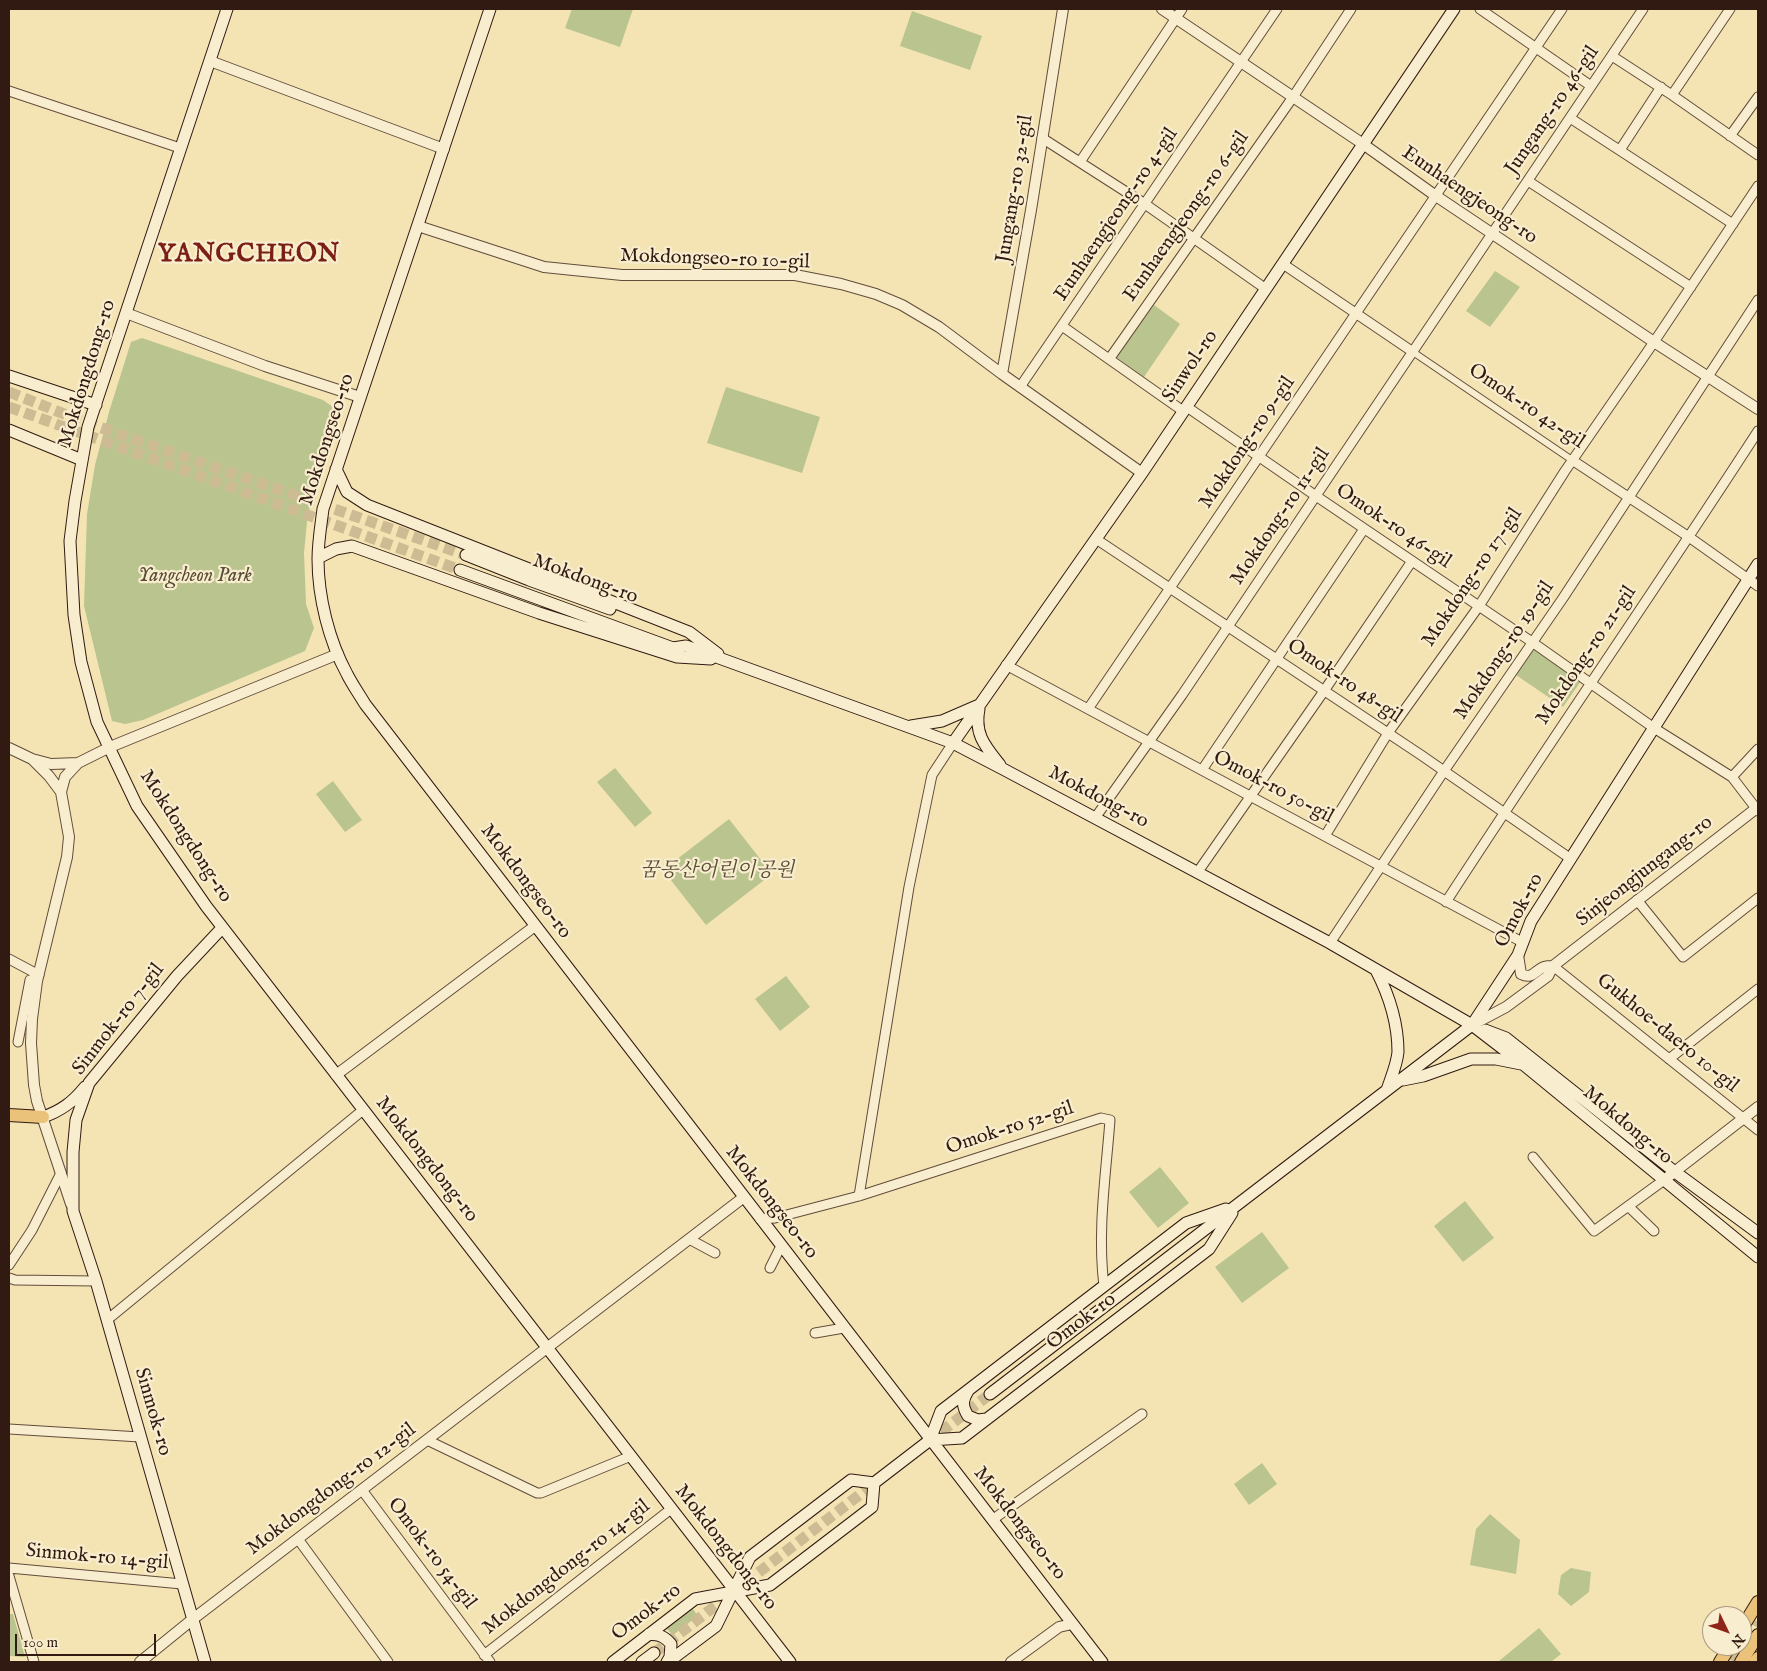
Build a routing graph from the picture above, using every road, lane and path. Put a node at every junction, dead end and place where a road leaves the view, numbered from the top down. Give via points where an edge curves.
1 (227, 9) edge
2 (490, 9) edge
3 (1062, 9) edge
4 (1162, 9) edge
5 (1182, 9) edge
6 (1277, 9) edge
7 (1351, 9) edge
8 (1454, 9) edge
9 (1480, 9) edge
10 (1562, 9) edge
11 (1644, 9) edge
12 (1730, 9) edge
13 (1176, 18) junction
14 (1535, 48) junction
15 (1612, 56) junction
16 (210, 61) junction
17 (1241, 62) junction
18 (1591, 86) junction
19 (1661, 88) junction
20 (9, 91) edge
21 (1672, 95) junction
22 (1292, 96) junction
23 (1758, 97) edge
24 (1570, 118) junction
25 (1730, 136) junction
26 (1042, 138) junction
27 (1363, 144) junction
28 (180, 148) junction
29 (444, 149) junction
30 (1620, 150) junction
31 (1758, 155) edge
32 (1080, 162) junction
33 (1528, 181) junction
34 (1758, 186) edge
35 (1436, 196) junction
36 (1146, 204) junction
37 (1733, 224) junction
38 (418, 226) junction
39 (1493, 233) junction
40 (1193, 238) junction
41 (1283, 264) junction
42 (1691, 287) junction
43 (1266, 289) junction
44 (1758, 300) edge
45 (126, 313) junction
46 (1356, 314) junction
47 (1062, 326) junction
48 (1654, 342) junction
49 (1413, 352) junction
50 (1110, 358) junction
51 (1002, 374) junction
52 (9, 376) edge
53 (1708, 377) junction
54 (1020, 387) junction
55 (360, 397) junction
56 (96, 405) junction
57 (1185, 409) junction
58 (1758, 409) edge
59 (9, 430) edge
60 (1758, 432) edge
61 (1259, 457) junction
62 (82, 460) junction
63 (1572, 460) junction
64 (336, 469) junction
65 (1142, 473) junction
66 (1316, 496) junction
67 (1629, 497) junction
68 (1364, 529) junction
69 (1096, 538) junction
70 (1689, 538) junction
71 (466, 555) tunnel mouth
72 (318, 558) junction
73 (1412, 561) junction
74 (1758, 564) edge
75 (460, 570) tunnel mouth
76 (1753, 583) edge
77 (1171, 589) junction
78 (1478, 606) junction
79 (1228, 627) junction
80 (1532, 642) junction
81 (686, 646) junction
82 (338, 654) junction
83 (1275, 658) junction
84 (728, 660) junction
85 (1006, 665) junction
86 (1590, 682) junction
87 (1324, 691) junction
88 (980, 705) junction
89 (1088, 709) junction
90 (907, 726) junction
91 (1654, 728) junction
92 (1388, 733) junction
93 (1149, 742) junction
94 (953, 743) junction
95 (110, 747) junction
96 (9, 748) edge
97 (1758, 749) edge
98 (32, 759) junction
99 (78, 763) junction
100 (1003, 769) junction
101 (1202, 770) junction
102 (1444, 771) junction
103 (1732, 777) junction
104 (61, 792) junction
105 (1250, 796) junction
106 (1758, 809) edge
107 (1504, 812) junction
108 (1095, 818) junction
109 (1325, 836) junction
110 (1571, 858) junction
111 (1380, 866) junction
112 (1197, 873) junction
113 (1758, 898) edge
114 (1637, 900) junction
115 (1446, 902) junction
116 (534, 926) junction
117 (222, 928) junction
118 (1522, 942) junction
119 (1330, 943) junction
120 (1518, 955) junction
121 (9, 959) edge
122 (1554, 966) junction
123 (1376, 970) junction
124 (38, 978) junction
125 (1758, 989) edge
126 (1472, 1025) junction
127 (18, 1042) dead end
128 (1669, 1059) junction
129 (1524, 1065) junction
130 (336, 1075) junction
131 (1399, 1081) junction
132 (89, 1083) junction
133 (1387, 1090) junction
134 (1758, 1107) edge
135 (363, 1110) junction
136 (9, 1115) edge
137 (43, 1117) junction
138 (1743, 1119) junction
139 (1758, 1130) edge
140 (1532, 1157) dead end
141 (1675, 1172) junction
142 (61, 1173) junction
143 (1664, 1180) junction
144 (859, 1196) junction
145 (744, 1197) junction
146 (1237, 1205) junction
147 (1628, 1206) junction
148 (73, 1211) junction
149 (760, 1219) junction
150 (1654, 1231) dead end
151 (1758, 1233) edge
152 (689, 1239) junction
153 (781, 1246) junction
154 (715, 1253) dead end
155 (1758, 1257) edge
156 (9, 1265) edge
157 (770, 1268) dead end
158 (9, 1278) edge
159 (96, 1281) junction
160 (1104, 1286) junction
161 (107, 1320) junction
162 (844, 1328) junction
163 (815, 1333) dead end
164 (547, 1348) junction
165 (969, 1390) junction
166 (990, 1394) tunnel mouth
167 (1142, 1414) dead end
168 (986, 1419) junction
169 (9, 1429) edge
170 (140, 1437) junction
171 (426, 1440) junction
172 (930, 1440) junction
173 (630, 1456) junction
174 (874, 1483) junction
175 (362, 1490) junction
176 (671, 1508) junction
177 (992, 1520) junction
178 (298, 1539) junction
179 (9, 1568) edge
180 (9, 1576) edge
181 (182, 1584) junction
182 (735, 1591) junction
183 (193, 1619) junction
184 (1072, 1624) junction
185 (649, 1634) junction
186 (1758, 1635) edge
187 (654, 1653) tunnel mouth
188 (1758, 1658) edge
189 (487, 1659) edge
190 (34, 1662) edge
191 (140, 1662) edge
192 (205, 1662) edge
193 (388, 1662) edge
194 (613, 1662) edge
195 (642, 1662) edge
196 (670, 1662) edge
197 (790, 1662) edge
198 (1011, 1662) edge
199 (1102, 1662) edge
200 (1741, 1662) edge
201 (1755, 1662) edge

1 - 16 main road, Mokdongdong-ro
2 - 29 main road, Mokdongseo-ro
3 - 26 street, Jungang-ro 32-gil
4 - 13 street, Eunhaengjeong-ro
5 - 13 street
6 - 17 street, Eunhaengjeong-ro 4-gil
7 - 22 street, Eunhaengjeong-ro 6-gil
8 - 27 main road, Sinwol-ro
9 - 14 street
10 - 14 street, Mokdong-ro 9-gil
11 - 15 street, Jungang-ro 46-gil
12 - 21 street
13 - 17 street, Eunhaengjeong-ro
13 - 32 street
14 - 18 street
14 - 35 street, Mokdong-ro 9-gil
15 - 18 street, Jungang-ro 46-gil
15 - 19 street
16 - 28 main road, Mokdongdong-ro
16 - 29 street
17 - 22 street, Eunhaengjeong-ro
17 - 36 street, Eunhaengjeong-ro 4-gil
18 - 24 street, Jungang-ro 46-gil
19 - 21 street
19 - 30 street
20 - 28 street
21 - 25 street
22 - 27 street, Eunhaengjeong-ro
22 - 40 street, Eunhaengjeong-ro 6-gil
23 - 25 street
24 - 30 street
24 - 33 street, Jungang-ro 46-gil
25 - 31 street
26 - 32 street
26 - 51 street, Jungang-ro 32-gil
27 - 35 street, Eunhaengjeong-ro
27 - 41 main road, Sinwol-ro
28 - 45 main road, Mokdongdong-ro
29 - 38 main road, Mokdongseo-ro
30 - 37 street
32 - 36 street
33 - 39 street, Jungang-ro 46-gil
33 - 42 street
34 - 37 street, Mokdong-ro 17-gil
35 - 39 street, Eunhaengjeong-ro
35 - 46 street, Mokdong-ro 9-gil
36 - 40 street
36 - 47 street, Eunhaengjeong-ro 4-gil
37 - 42 street, Mokdong-ro 17-gil
38 - 51 street, Mokdongseo-ro 10-gil via 544,267 622,275 795,276 841,284 876,294 918,314
38 - 55 main road, Mokdongseo-ro
39 - 48 street, Eunhaengjeong-ro
39 - 49 street, Mokdong-ro 11-gil
40 - 43 street
40 - 50 street, Eunhaengjeong-ro 6-gil
41 - 43 main road, Sinwol-ro
41 - 46 street, Omok-ro 42-gil
42 - 48 street, Mokdong-ro 17-gil
43 - 57 main road, Sinwol-ro
44 - 53 street, Mokdong-ro 19-gil
45 - 55 street via 266,366
45 - 56 main road, Mokdongdong-ro
46 - 49 street, Omok-ro 42-gil
46 - 61 street, Mokdong-ro 9-gil
47 - 50 street, Omok-ro 46-gil
47 - 54 street, Eunhaengjeong-ro 4-gil
48 - 53 street, Eunhaengjeong-ro
48 - 63 street, Mokdong-ro 17-gil
49 - 63 street, Omok-ro 42-gil
49 - 66 street, Mokdong-ro 11-gil
50 - 57 street, Omok-ro 46-gil
51 - 54 street, Mokdongseo-ro 10-gil
52 - 56 main road
53 - 58 street, Eunhaengjeong-ro
53 - 67 street, Mokdong-ro 19-gil
54 - 65 street, Mokdongseo-ro 10-gil
55 - 64 main road, Mokdongseo-ro
56 - 62 main road, Mokdongdong-ro
57 - 61 street, Omok-ro 46-gil
57 - 65 main road, Sinwol-ro
59 - 62 main road
60 - 70 street, Mokdong-ro 21-gil
61 - 66 street, Omok-ro 46-gil
61 - 77 street, Mokdong-ro 9-gil
62 - 95 main road, Mokdongdong-ro via 70,541 74,615 80,662 97,722
63 - 67 street, Omok-ro 42-gil
63 - 78 street, Mokdong-ro 17-gil
64 - 72 main road, Mokdongseo-ro via 323,509
64 - 84 main road via 347,492 367,505 689,632
65 - 69 main road, Sinwol-ro
66 - 68 street, Omok-ro 46-gil
66 - 79 street, Mokdong-ro 11-gil
67 - 70 street, Omok-ro 42-gil
67 - 80 street, Mokdong-ro 19-gil
68 - 73 street, Omok-ro 46-gil
68 - 83 street
69 - 77 street, Omok-ro 48-gil
69 - 85 main road, Sinwol-ro
70 - 76 street, Omok-ro 42-gil
70 - 86 street, Mokdong-ro 21-gil
71 - 81 main road, Mokdong-ro via 678,634
72 - 82 main road, Mokdongseo-ro via 323,606
72 - 84 main road via 352,546 539,613 677,656
73 - 78 street, Omok-ro 46-gil
73 - 87 street
74 - 76 main road, Omok-ro
75 - 81 main road, Mokdong-ro via 673,648
76 - 91 main road, Omok-ro
77 - 79 street, Omok-ro 48-gil
77 - 89 street, Mokdong-ro 9-gil
78 - 80 street, Omok-ro 46-gil
78 - 92 street, Mokdong-ro 17-gil
79 - 83 street, Omok-ro 48-gil
79 - 93 street, Mokdong-ro 11-gil
80 - 86 street, Omok-ro 46-gil
80 - 102 street, Mokdong-ro 19-gil
81 - 84 main road, Mokdong-ro
82 - 95 street
82 - 116 main road, Mokdongseo-ro via 365,704
83 - 87 street, Omok-ro 48-gil
83 - 101 street
84 - 90 main road, Mokdong-ro
85 - 88 main road, Sinwol-ro
85 - 89 street, Omok-ro 50-gil
86 - 91 street, Omok-ro 46-gil
86 - 107 street, Mokdong-ro 21-gil
87 - 92 street, Omok-ro 48-gil
87 - 105 street
88 - 90 main road via 942,721
88 - 94 main road, Sinwol-ro
88 - 100 main road via 977,730
89 - 93 street, Omok-ro 50-gil
90 - 94 main road, Mokdong-ro
91 - 103 street, Omok-ro 46-gil
91 - 110 main road, Omok-ro
92 - 102 street, Omok-ro 48-gil
92 - 109 street, Mokdong-ro 17-gil
93 - 101 street, Omok-ro 50-gil
93 - 108 street, Mokdong-ro 11-gil
94 - 100 main road, Mokdong-ro
94 - 144 street via 932,775 909,887
95 - 99 street
95 - 117 main road, Mokdongdong-ro via 137,806
96 - 98 street
97 - 103 street
98 - 99 street via 51,764
98 - 104 street
99 - 104 street via 65,777
100 - 108 main road, Mokdong-ro
101 - 105 street, Omok-ro 50-gil
102 - 107 street, Omok-ro 48-gil
102 - 111 street, Mokdong-ro 19-gil
103 - 106 street
104 - 124 street, Sinmok-ro via 69,837 67,857
105 - 109 street, Omok-ro 50-gil
105 - 112 street
106 - 114 street, Sinjeongjungang-ro
107 - 110 street, Omok-ro 48-gil
107 - 115 street, Mokdong-ro 21-gil
108 - 112 main road, Mokdong-ro
109 - 111 street, Omok-ro 50-gil
110 - 118 main road, Omok-ro via 1531,921
111 - 115 street, Omok-ro 50-gil
111 - 119 street, Mokdong-ro 19-gil
112 - 119 main road, Mokdong-ro
113 - 114 street via 1683,957
114 - 122 street, Sinjeongjungang-ro
115 - 118 street, Omok-ro 50-gil
116 - 130 street
116 - 145 main road, Mokdongseo-ro
117 - 130 main road, Mokdongdong-ro
117 - 132 main road, Sinmok-ro 7-gil via 177,976
118 - 120 main road, Omok-ro
119 - 123 main road, Mokdong-ro
120 - 122 street, Sinjeongjungang-ro via 1521,974 1526,976
120 - 126 main road, Omok-ro
121 - 124 street
122 - 126 street, Sinjeongjungang-ro via 1548,976 1506,1007
122 - 128 street, Gukhoe-daero 10-gil
123 - 126 main road, Mokdong-ro
123 - 133 main road via 1386,990 1397,1036 1398,1054
124 - 127 street via 30,980 17,1026
124 - 137 street, Sinmok-ro via 31,1043 34,1085
125 - 128 street
126 - 129 main road, Mokdong-ro
126 - 131 main road, Omok-ro
126 - 141 main road, Mokdong-ro via 1506,1038
128 - 138 street, Gukhoe-daero 10-gil
129 - 131 main road via 1496,1059 1472,1059
129 - 143 main road, Mokdong-ro
130 - 135 main road, Mokdongdong-ro
131 - 133 main road, Omok-ro
132 - 137 main road via 65,1107
132 - 148 main road, Sinmok-ro 7-gil via 76,1120
133 - 146 main road, Omok-ro
134 - 138 street
135 - 161 street
135 - 164 main road, Mokdongdong-ro
136 - 137 main road
137 - 142 street, Sinmok-ro
138 - 139 street, Gukhoe-daero 10-gil
138 - 141 street
140 - 147 street via 1594,1231
141 - 143 street
141 - 151 main road, Mokdong-ro
142 - 148 street, Sinmok-ro
142 - 156 street via 32,1230
143 - 147 street
143 - 155 main road, Mokdong-ro
144 - 149 street, Omok-ro 52-gil
144 - 160 street, Omok-ro 52-gil via 1101,1118 1110,1120 1101,1262
145 - 149 main road, Mokdongseo-ro
145 - 152 street, Mokdongdong-ro 12-gil
146 - 160 main road, Omok-ro via 1186,1223
146 - 166 main road, Omok-ro
146 - 168 main road, Omok-ro via 1208,1249
147 - 150 street
148 - 159 main road, Sinmok-ro
149 - 153 main road, Mokdongseo-ro
152 - 154 street
152 - 164 street, Mokdongdong-ro 12-gil
153 - 157 street
153 - 162 main road, Mokdongseo-ro
158 - 159 street
159 - 161 main road, Sinmok-ro
160 - 165 main road, Omok-ro
161 - 170 main road, Sinmok-ro
162 - 163 street
162 - 172 main road, Mokdongseo-ro
164 - 171 street, Mokdongdong-ro 12-gil
164 - 173 main road, Mokdongdong-ro
165 - 168 main road via 964,1398 964,1410 973,1419
165 - 172 main road, Omok-ro via 941,1410
167 - 177 street
168 - 172 main road, Omok-ro via 962,1438
169 - 170 street
170 - 181 main road, Sinmok-ro
171 - 173 street via 537,1494
171 - 175 street, Mokdongdong-ro 12-gil
172 - 174 main road
172 - 177 main road, Mokdongseo-ro
173 - 176 main road, Mokdongdong-ro
174 - 182 main road via 851,1480 750,1557
174 - 182 main road, Omok-ro via 872,1507 770,1584
175 - 178 street, Mokdongdong-ro 12-gil
175 - 189 street, Omok-ro 54-gil
176 - 182 main road, Mokdongdong-ro
176 - 189 street, Mokdongdong-ro 14-gil
177 - 184 main road, Mokdongseo-ro
178 - 183 street, Mokdongdong-ro 12-gil
178 - 193 street
179 - 181 street, Sinmok-ro 14-gil
180 - 190 street
181 - 183 main road, Sinmok-ro
182 - 185 main road, Omok-ro via 695,1599
182 - 196 main road via 716,1626
182 - 197 main road, Mokdongdong-ro
183 - 191 street, Mokdongdong-ro 12-gil
183 - 192 main road, Sinmok-ro
184 - 198 street via 1059,1626
184 - 199 main road, Mokdongseo-ro
185 - 194 main road, Omok-ro
185 - 196 main road via 659,1634 671,1644
186 - 200 main road
187 - 195 main road, Omok-ro
188 - 201 main road

